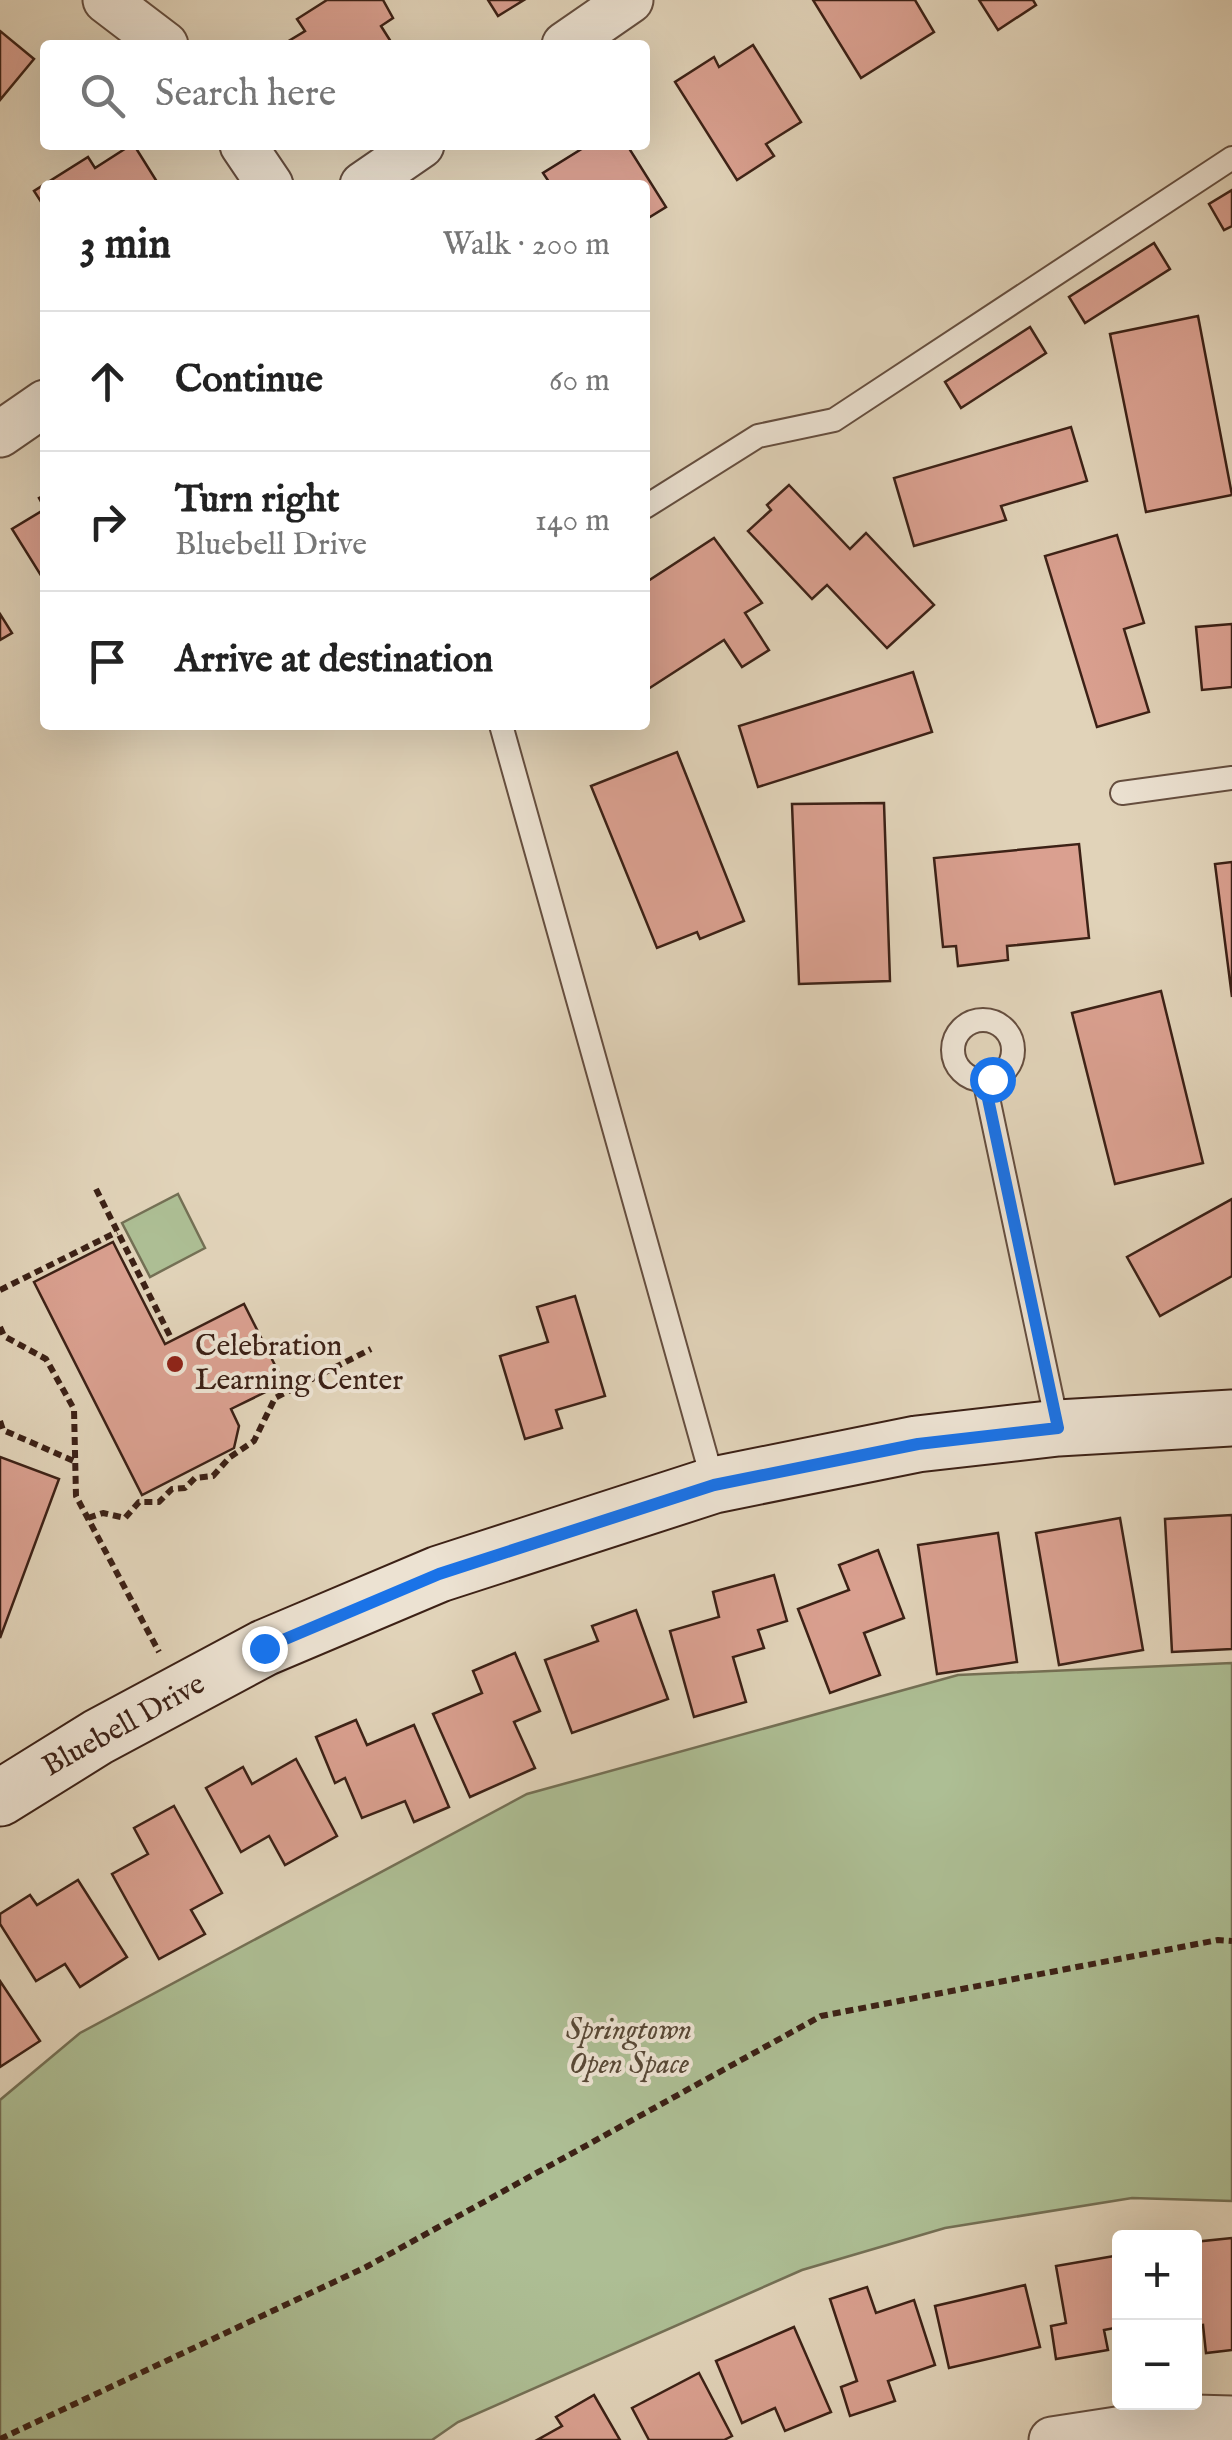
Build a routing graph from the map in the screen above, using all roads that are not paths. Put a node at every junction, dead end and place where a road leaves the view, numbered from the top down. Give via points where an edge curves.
1 (106, 0) edge
2 (630, 0) edge
3 (158, 40) edge
4 (573, 40) edge
5 (246, 150) edge
6 (414, 150) edge
7 (1232, 158) edge
8 (267, 180) edge
9 (371, 180) edge
10 (40, 406) edge
11 (0, 434) edge
12 (650, 505) edge
13 (502, 730) edge
14 (1232, 778) edge
15 (1122, 793) dead end
16 (984, 1080) dead end
17 (1232, 1418) edge
18 (1058, 1428) junction
19 (714, 1485) junction
20 (0, 1798) edge
21 (1232, 2419) edge
22 (1052, 2440) edge

1 - 3 street
2 - 4 street
5 - 8 street
6 - 9 street
7 - 12 lane via 834,420 758,436
10 - 11 street
13 - 19 lane
14 - 15 lane
16 - 18 lane
17 - 18 street, Bluebell Drive
18 - 19 street, Bluebell Drive via 918,1444
19 - 20 street, Bluebell Drive via 439,1574 264,1648
21 - 22 street via 1195,2418

